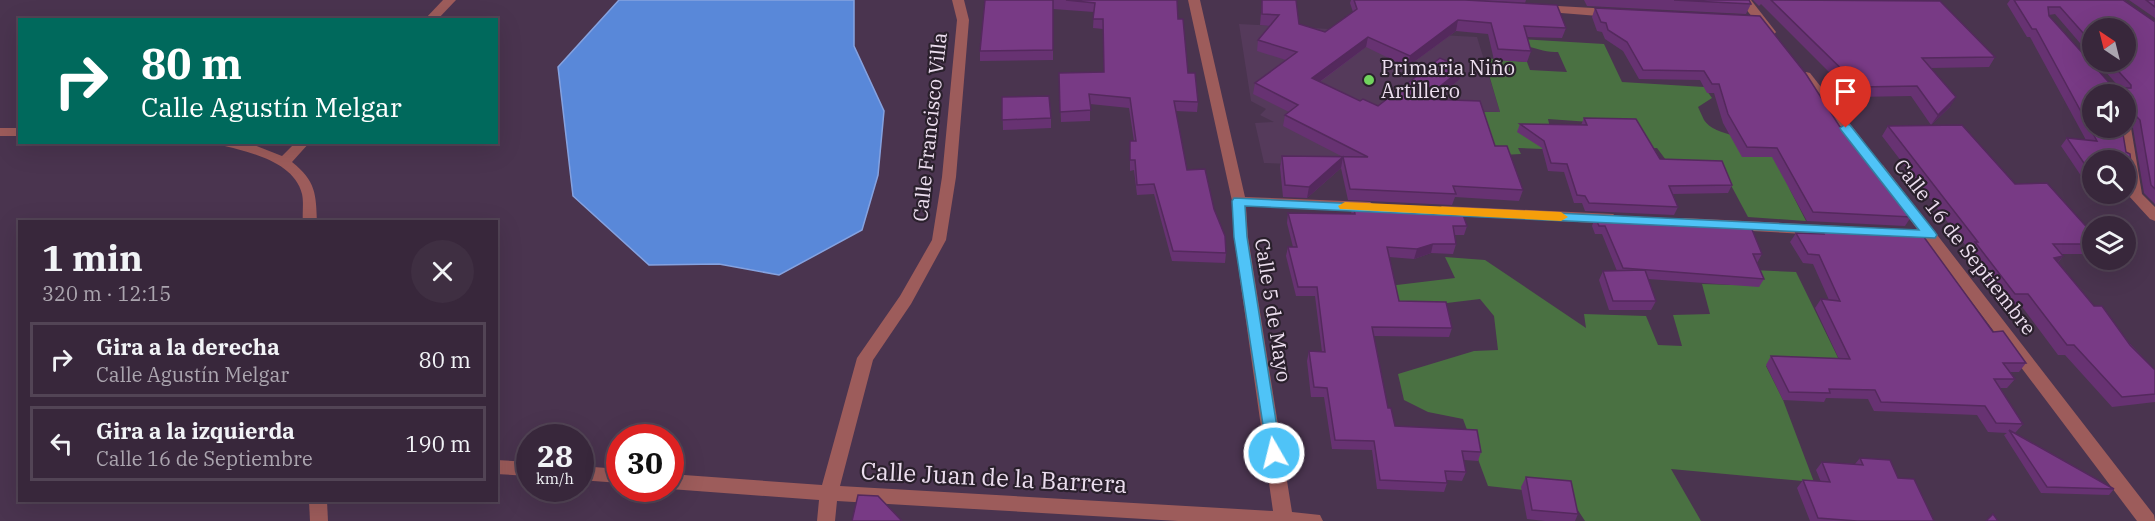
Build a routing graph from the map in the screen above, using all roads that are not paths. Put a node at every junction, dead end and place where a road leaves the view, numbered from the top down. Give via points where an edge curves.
1 (450, 0) edge
2 (958, 0) edge
3 (1194, 0) edge
4 (1745, 0) edge
5 (1522, 8) edge
6 (1618, 13) edge
7 (432, 18) edge
8 (1783, 48) edge
9 (1798, 67) edge
10 (0, 132) edge
11 (18, 132) edge
12 (2126, 138) edge
13 (235, 144) edge
14 (302, 144) edge
15 (285, 161) junction
16 (1239, 201) junction
17 (1382, 208) edge
18 (1429, 210) edge
19 (2155, 216) edge
20 (310, 220) edge
21 (1632, 220) edge
22 (1668, 222) edge
23 (1859, 232) edge
24 (1895, 233) edge
25 (1930, 235) junction
26 (498, 467) edge
27 (516, 468) edge
28 (684, 481) edge
29 (829, 493) junction
30 (318, 502) edge
31 (1284, 520) edge
32 (319, 521) edge
33 (826, 521) edge
34 (1314, 521) edge
35 (2148, 521) edge

1 - 7 street
2 - 29 street, Calle Francisco Villa via 963,20 949,177 939,240 906,300 865,358
3 - 16 street, Calle 5 de Mayo
4 - 8 street via 1755,20
5 - 6 street
9 - 25 street, Calle 16 de Septiembre
10 - 11 street
12 - 19 street via 2135,195
13 - 15 street
14 - 15 street
15 - 20 street via 309,191
16 - 17 street
16 - 31 street, Calle 5 de Mayo via 1240,237
18 - 21 street
22 - 23 street
24 - 25 street
25 - 35 street, Calle 16 de Septiembre
26 - 27 street
28 - 29 street, Calle Juan de la Barrera
29 - 31 street, Calle Juan de la Barrera
29 - 33 street, Calle Francisco Villa
30 - 32 street
31 - 34 street, Calle Juan de la Barrera

